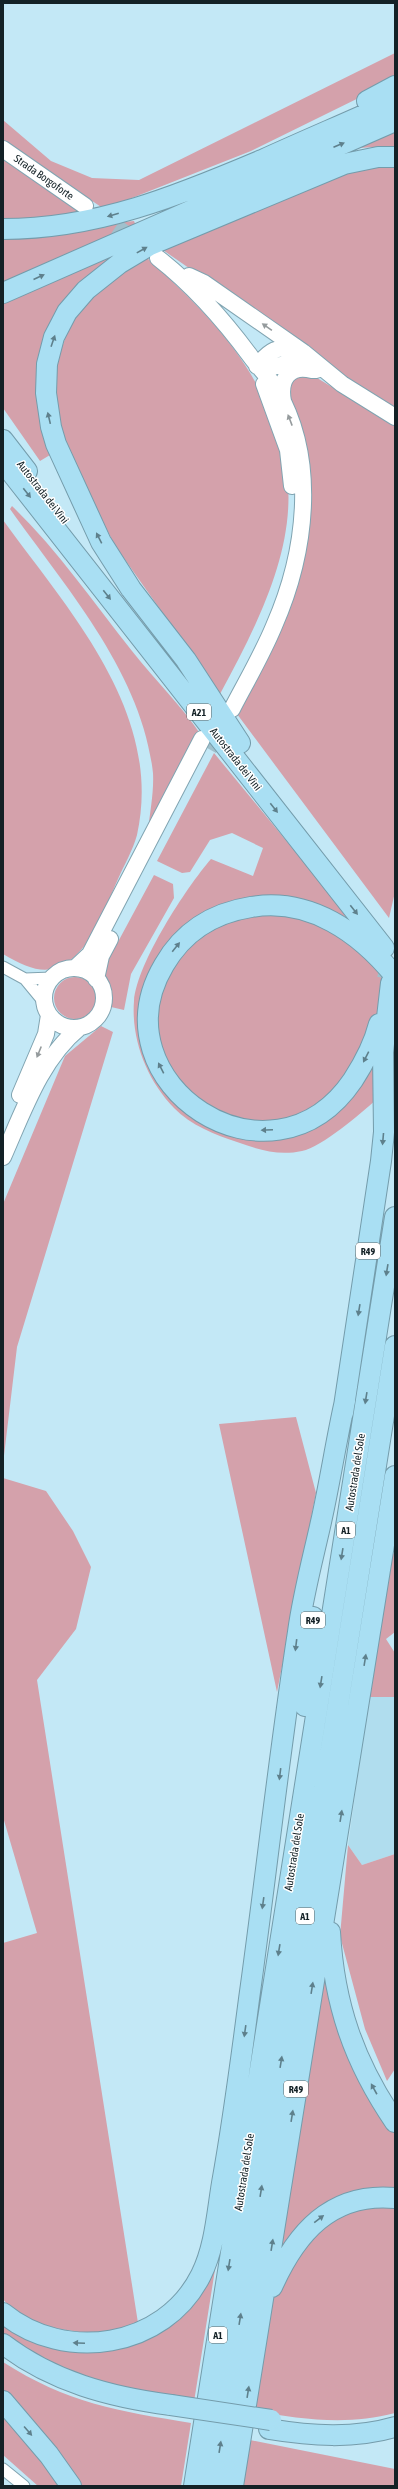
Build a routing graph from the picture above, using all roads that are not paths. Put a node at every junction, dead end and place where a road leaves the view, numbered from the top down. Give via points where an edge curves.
1 (395, 86) edge
2 (395, 101) edge
3 (395, 121) edge
4 (3, 149) edge
5 (395, 152) edge
6 (395, 157) edge
7 (164, 199) junction
8 (85, 206) tunnel mouth
9 (175, 216) junction
10 (3, 229) edge
11 (158, 258) dead end
12 (171, 268) junction
13 (3, 293) edge
14 (303, 352) junction
15 (257, 366) junction
16 (336, 381) junction
17 (283, 402) junction
18 (395, 417) edge
19 (3, 440) edge
20 (3, 462) edge
21 (240, 743) junction
22 (395, 940) edge
23 (3, 967) edge
24 (75, 968) junction
25 (392, 975) edge
26 (52, 978) junction
27 (25, 979) junction
28 (96, 979) junction
29 (47, 1008) junction
30 (79, 1028) junction
31 (3, 1132) edge
32 (3, 1157) edge
33 (395, 1217) edge
34 (395, 1346) edge
35 (345, 1401) junction
36 (395, 1476) edge
37 (395, 1497) edge
38 (385, 1542) junction
39 (296, 1842) junction
40 (335, 1855) junction
41 (395, 2122) edge
42 (395, 2198) edge
43 (3, 2313) edge
44 (259, 2325) junction
45 (3, 2344) edge
46 (3, 2357) edge
47 (3, 2401) edge
48 (171, 2409) junction
49 (395, 2417) edge
50 (270, 2424) junction
51 (395, 2427) edge
52 (3, 2469) edge
53 (24, 2486) edge
54 (71, 2486) edge
55 (194, 2486) edge
56 (214, 2486) edge
57 (233, 2486) edge

1 - 7 highway via 303,132 205,176
2 - 7 highway via 226,175
9 -> 3 highway
4 - 8 main road, Strada Borgoforte
5 - 9 highway via 378,152 343,159 235,199
21 -> 6 highway via 186,660 112,561 93,526 51,427 46,393 50,350 60,324 75,302 97,280 135,253 337,167 360,160
7 -> 10 highway via 82,223 31,229
13 -> 9 highway
11 - 12 main road
14 -> 12 main road via 204,283
12 - 15 main road via 214,308
14 - 15 main road via 278,348 267,354
14 - 16 main road
15 - 16 main road via 270,368 288,362 301,362
15 - 17 main road
15 -> 17 main road via 288,450 292,479 292,516 286,551 271,604 228,704 275,624 290,580 299,540 303,505 302,464 295,432
16 - 17 main road via 308,369 292,372 281,384
16 - 18 main road
19 - 21 highway, Autostrada dei Vini / A21
20 -> 25 highway, Autostrada dei Vini / A21
21 - 22 highway, Autostrada dei Vini / A21
23 - 27 street
24 - 26 main road via 59,972
24 - 28 main road via 90,973
24 - 28 main road via 90,954 206,744 101,956
25 -> 25 highway via 377,1030 359,1071 329,1107 298,1125 262,1130 232,1127 215,1121 179,1095 155,1055 149,1023 158,974 182,939 194,929 236,909 286,906 322,917 363,941
25 -> 35 highway, R49 via 383,1052 384,1132 381,1161
26 - 27 street
26 - 29 main road via 47,985
27 - 29 street
28 - 30 main road via 102,989 102,1007 96,1018
29 - 30 main road via 62,1026
29 -> 31 main road via 43,1040
30 - 32 main road via 55,1052
33 -> 39 highway, Autostrada del Sole / A1
56 -> 34 highway, Autostrada del Sole / A1
35 - 39 highway, R49 via 311,1636
35 -> 43 highway via 298,1630 242,2051 215,2230 206,2261 194,2287 174,2310 143,2331 117,2340 80,2343 48,2338 23,2327
36 - 38 highway, R49
37 - 38 highway
40 -> 38 highway, R49
39 -> 55 highway, Autostrada del Sole / A1
41 -> 40 highway via 364,2071 338,1999 330,1931
44 -> 40 highway, R49
44 -> 42 highway via 271,2288 284,2261 311,2225 343,2205 371,2198
57 -> 44 highway, R49
45 - 48 highway via 20,2357 68,2382
46 - 48 highway via 25,2372 63,2390 108,2404
47 -> 54 highway via 49,2455
48 - 50 highway, bridge
49 - 50 highway via 334,2426
50 - 51 highway via 321,2435 365,2433
52 - 53 street

